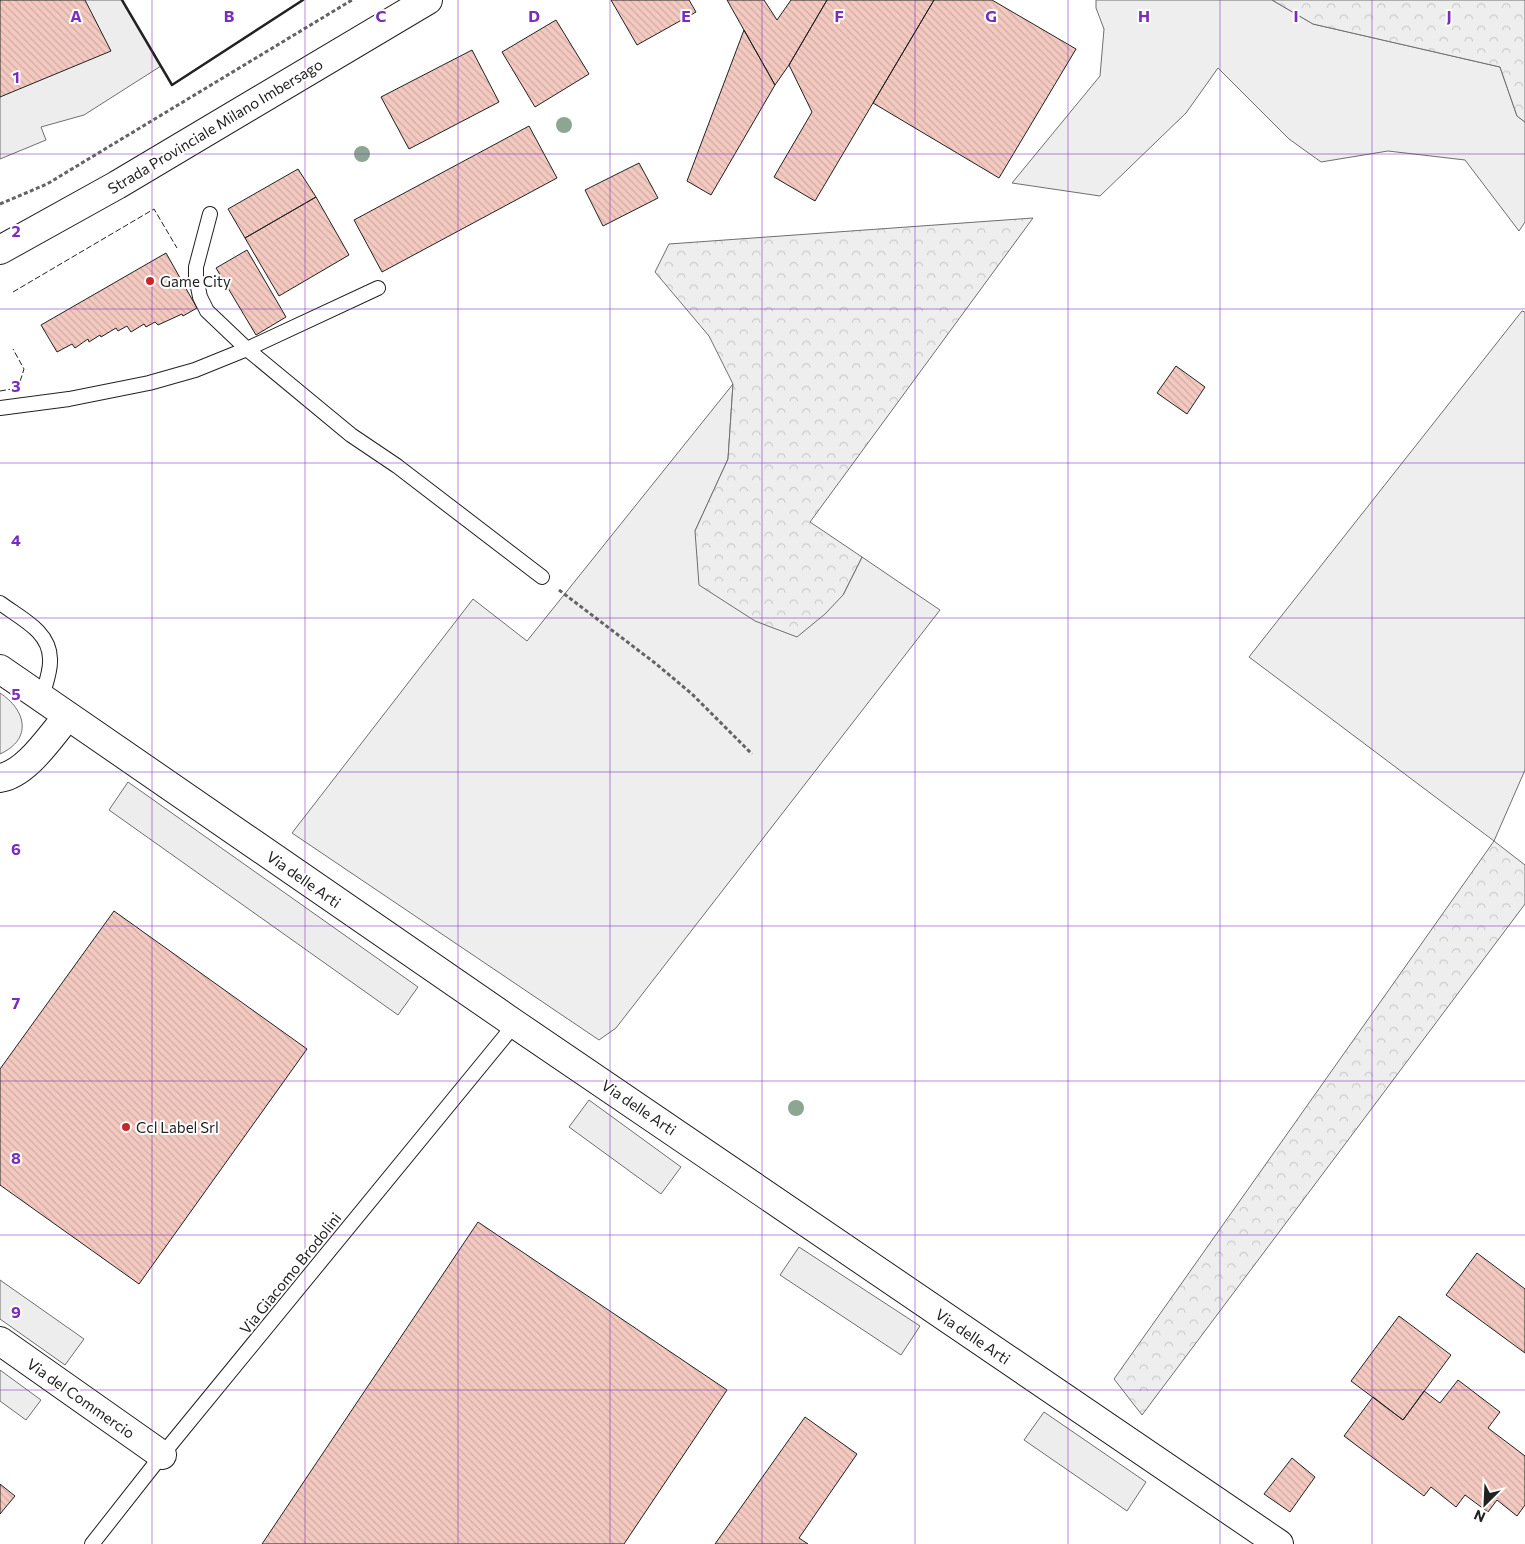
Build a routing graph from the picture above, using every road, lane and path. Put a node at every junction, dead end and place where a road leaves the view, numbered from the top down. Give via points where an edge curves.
1 (352, 0) edge
2 (428, 0) edge
3 (0, 204) edge
4 (210, 214) dead end
5 (0, 250) edge
6 (378, 288) dead end
7 (247, 349) junction
8 (0, 408) edge
9 (542, 577) joint
10 (0, 603) edge
11 (0, 668) edge
12 (42, 698) junction
13 (68, 716) junction
14 (752, 754) dead end
15 (0, 778) edge
16 (515, 1024) junction
17 (0, 1341) edge
18 (162, 1455) junction
19 (92, 1544) edge
20 (1279, 1544) edge

1 - 3 path via 47,184
2 - 5 street, Strada Provinciale Milano Imbersago via 117,185
4 - 7 lane via 196,267 197,286 207,311
6 - 7 lane
7 - 8 lane via 195,370 149,383 69,399
7 - 9 lane via 351,435 412,477
9 - 14 path via 692,694
10 - 12 lane via 47,641 50,660
11 - 12 street, Via delle Arti
12 - 13 street, Via delle Arti
13 - 15 street via 24,766
13 - 16 street, Via delle Arti
16 - 18 lane, Via Giacomo Brodolini
16 - 20 street, Via delle Arti
17 - 18 street, Via del Commercio
18 - 19 lane, Via Giacomo Brodolini

